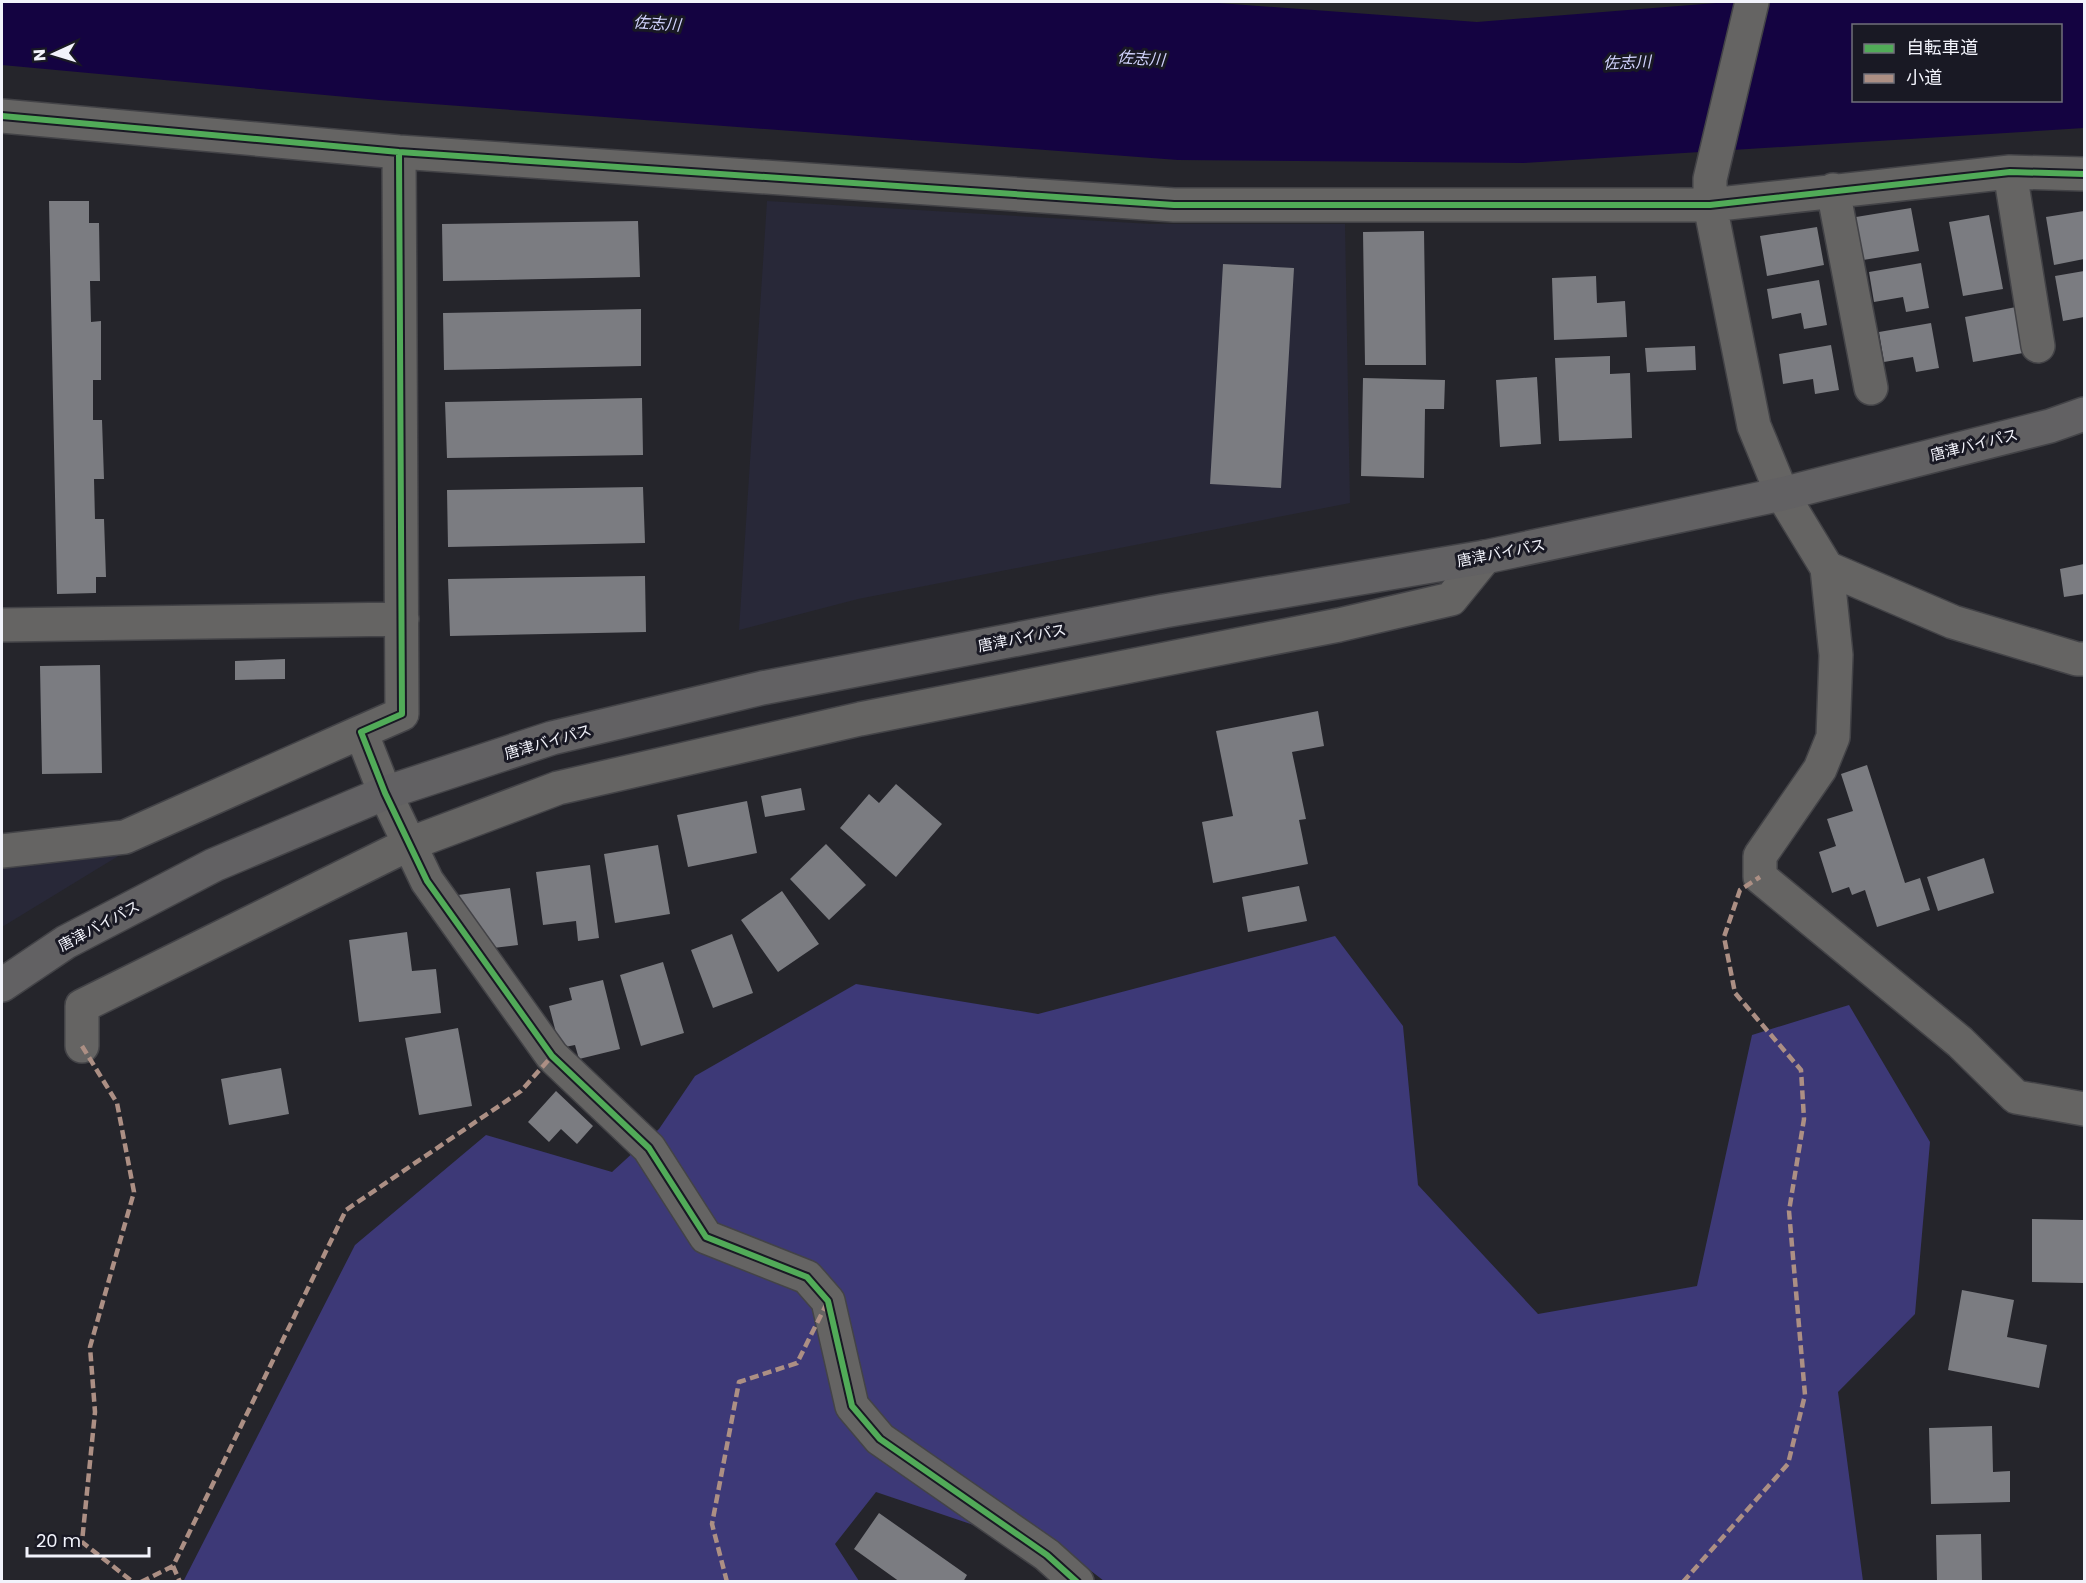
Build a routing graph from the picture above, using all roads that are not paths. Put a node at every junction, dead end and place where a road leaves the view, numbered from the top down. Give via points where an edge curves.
1 (1752, 2) edge
2 (2, 116) edge
3 (399, 152) junction
4 (2010, 172) junction
5 (2085, 174) edge
6 (1833, 190) junction
7 (1710, 192) junction
8 (2038, 346) dead end
9 (1871, 388) dead end
10 (2085, 414) edge
11 (1782, 494) junction
12 (1485, 557) junction
13 (1827, 568) junction
14 (402, 619) junction
15 (2, 625) edge
16 (2085, 659) edge
17 (361, 732) junction
18 (385, 793) junction
19 (409, 844) junction
20 (2, 851) edge
21 (2, 985) edge
22 (82, 1046) dead end
23 (2085, 1109) edge
24 (1077, 1581) edge

1 - 7 street
2 - 3 street
3 - 7 street via 1174,205
3 - 14 street
4 - 5 street
4 - 6 street
4 - 8 street
6 - 7 street
6 - 9 street
7 - 11 street via 1754,426
10 - 11 highway, 唐津バイパス
11 - 12 highway, 唐津バイパス
11 - 13 street
12 - 18 highway, 唐津バイパス via 1164,611 762,688 552,738
12 - 19 street via 1451,599 1339,625 860,719 558,788
13 - 16 street via 1953,622
13 - 23 street via 1836,655 1833,736 1820,769 1760,856 1760,877 1960,1042 2016,1097
14 - 15 street
14 - 17 street via 402,714
17 - 18 street
17 - 20 street via 124,837
18 - 19 street
18 - 21 highway, 唐津バイパス via 214,865 66,942
19 - 22 street via 82,1006
19 - 24 street via 427,881 552,1056 649,1148 706,1237 807,1277 828,1301 852,1406 880,1439 1047,1555

